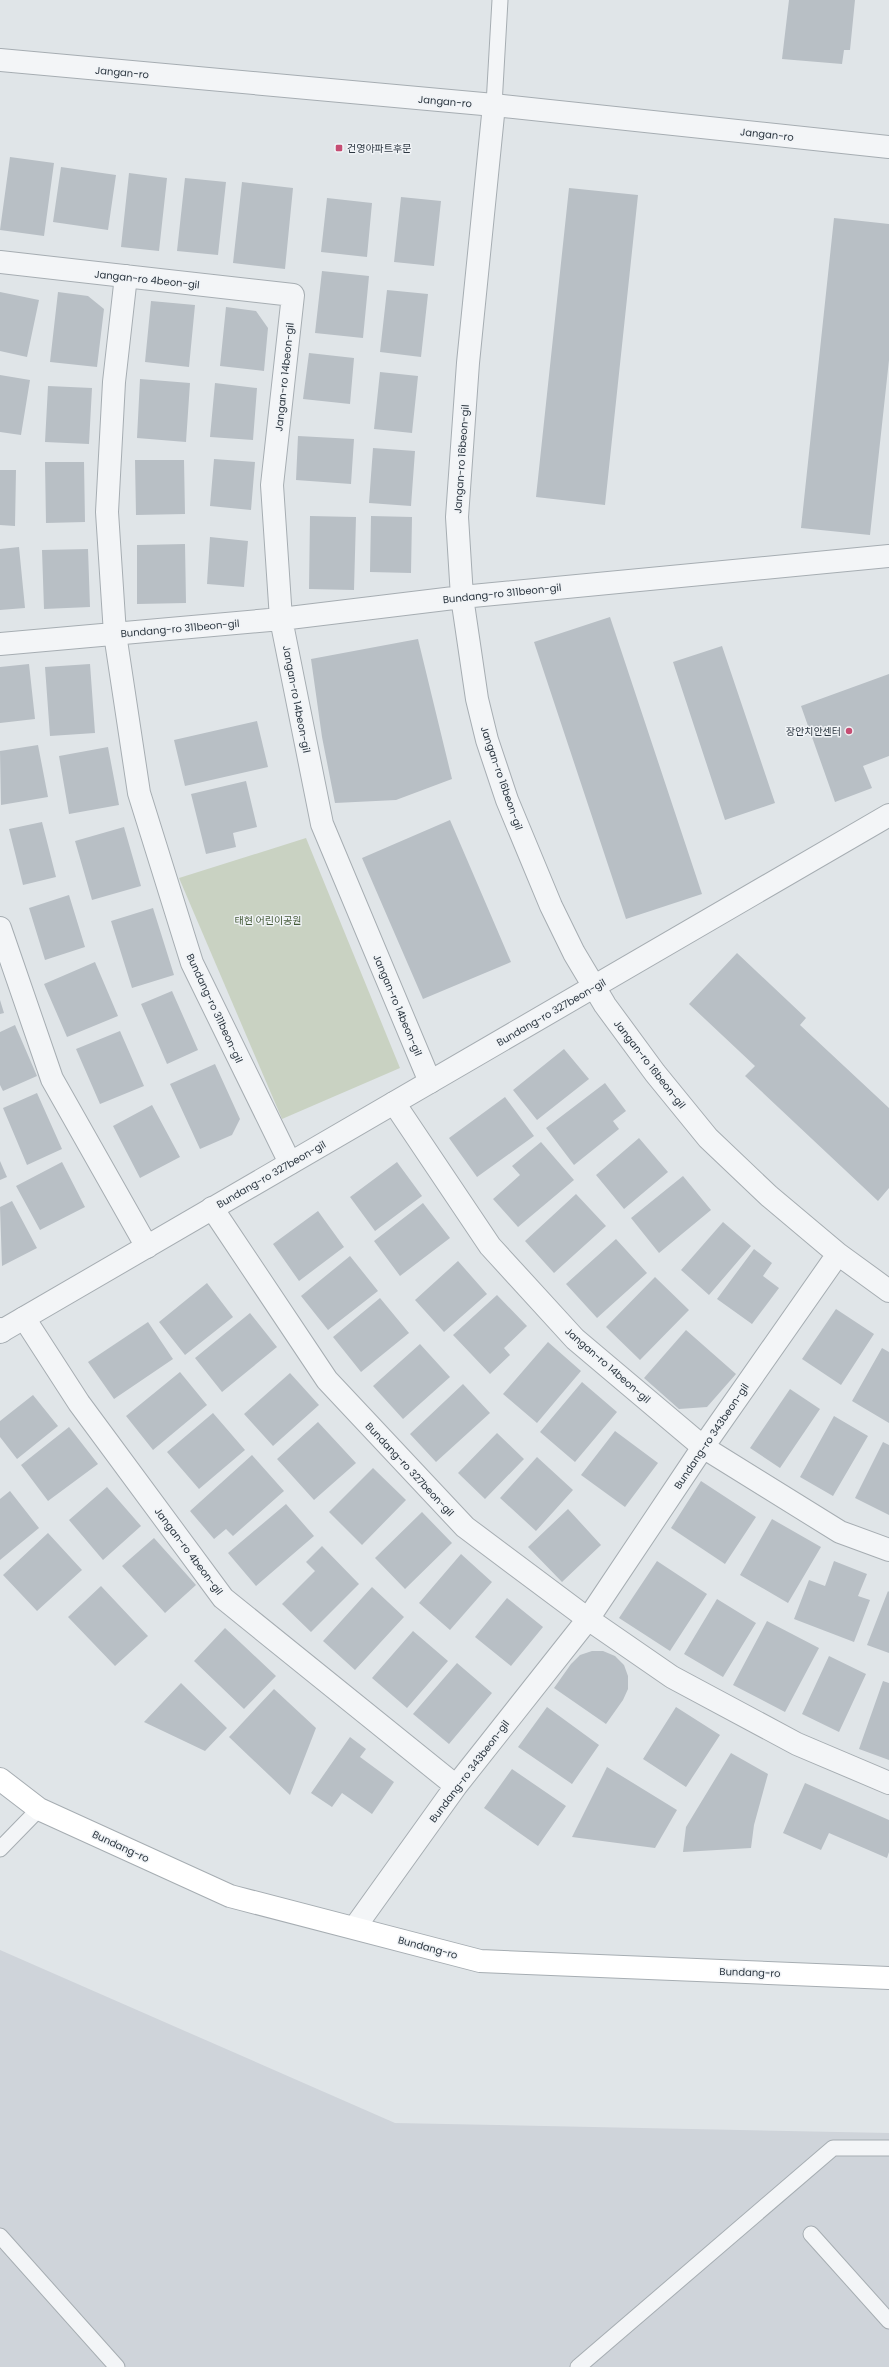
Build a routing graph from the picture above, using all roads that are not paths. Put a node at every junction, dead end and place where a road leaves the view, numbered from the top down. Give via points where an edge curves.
1 (500, 0) edge
2 (0, 60) edge
3 (494, 105) junction
4 (889, 147) edge
5 (0, 262) edge
6 (126, 276) junction
7 (293, 295) joint
8 (889, 556) edge
9 (462, 596) junction
10 (281, 619) junction
11 (115, 634) junction
12 (0, 644) edge
13 (889, 815) edge
14 (0, 928) edge
15 (594, 986) junction
16 (430, 1082) junction
17 (394, 1103) junction
18 (290, 1163) junction
19 (212, 1208) junction
20 (147, 1247) junction
21 (838, 1254) junction
22 (889, 1291) edge
23 (24, 1318) junction
24 (1, 1331) edge
25 (703, 1447) junction
26 (889, 1550) edge
27 (588, 1619) junction
28 (0, 1779) edge
29 (889, 1784) edge
30 (456, 1786) junction
31 (39, 1809) junction
32 (0, 1849) edge
33 (355, 1927) junction
34 (889, 1978) edge
35 (889, 2148) edge
36 (811, 2234) dead end
37 (0, 2236) edge
38 (889, 2321) edge
39 (117, 2367) edge
40 (578, 2367) edge

1 - 3 lane
2 - 3 street, Jangan-ro
3 - 4 street, Jangan-ro
3 - 9 street, Jangan-ro 16beon-gil via 457,517
5 - 6 street, Jangan-ro 4beon-gil
6 - 7 street, Jangan-ro 4beon-gil
6 - 11 street, Bundang-ro 311beon-gil via 114,382 107,512
7 - 10 street, Jangan-ro 14beon-gil via 272,486
8 - 9 street, Bundang-ro 311beon-gil
9 - 10 street, Bundang-ro 311beon-gil
9 - 15 street, Jangan-ro 16beon-gil via 477,699 487,740 507,800 551,906
10 - 11 street, Bundang-ro 311beon-gil
10 - 16 street, Jangan-ro 14beon-gil via 322,824
11 - 12 street, Bundang-ro 311beon-gil
11 - 18 street, Bundang-ro 311beon-gil via 139,793 192,963
13 - 15 street, Bundang-ro 327beon-gil
14 - 20 street via 52,1079
15 - 16 street, Bundang-ro 327beon-gil
15 - 21 street, Jangan-ro 16beon-gil via 651,1067 708,1138 769,1196
16 - 17 street, Bundang-ro 327beon-gil
17 - 18 street, Bundang-ro 327beon-gil
17 - 25 street, Jangan-ro 14beon-gil via 490,1246 575,1339
18 - 19 street, Bundang-ro 327beon-gil
19 - 20 street, Bundang-ro 327beon-gil
19 - 27 street, Bundang-ro 327beon-gil via 327,1380 465,1527
20 - 23 street, Bundang-ro 327beon-gil
21 - 22 street, Jangan-ro 16beon-gil
21 - 25 street, Bundang-ro 343beon-gil
23 - 24 street, Bundang-ro 327beon-gil
23 - 30 street, Jangan-ro 4beon-gil via 78,1403 223,1598
25 - 26 street, Jangan-ro 14beon-gil via 840,1532
25 - 27 street, Bundang-ro 343beon-gil
27 - 29 street via 672,1677 797,1744
27 - 30 street, Bundang-ro 343beon-gil
28 - 31 main road, Bundang-ro
30 - 33 street, Bundang-ro 343beon-gil
31 - 32 lane
31 - 33 main road, Bundang-ro via 230,1896
33 - 34 main road, Bundang-ro via 480,1961
35 - 40 lane via 833,2148
36 - 38 lane
37 - 39 lane

